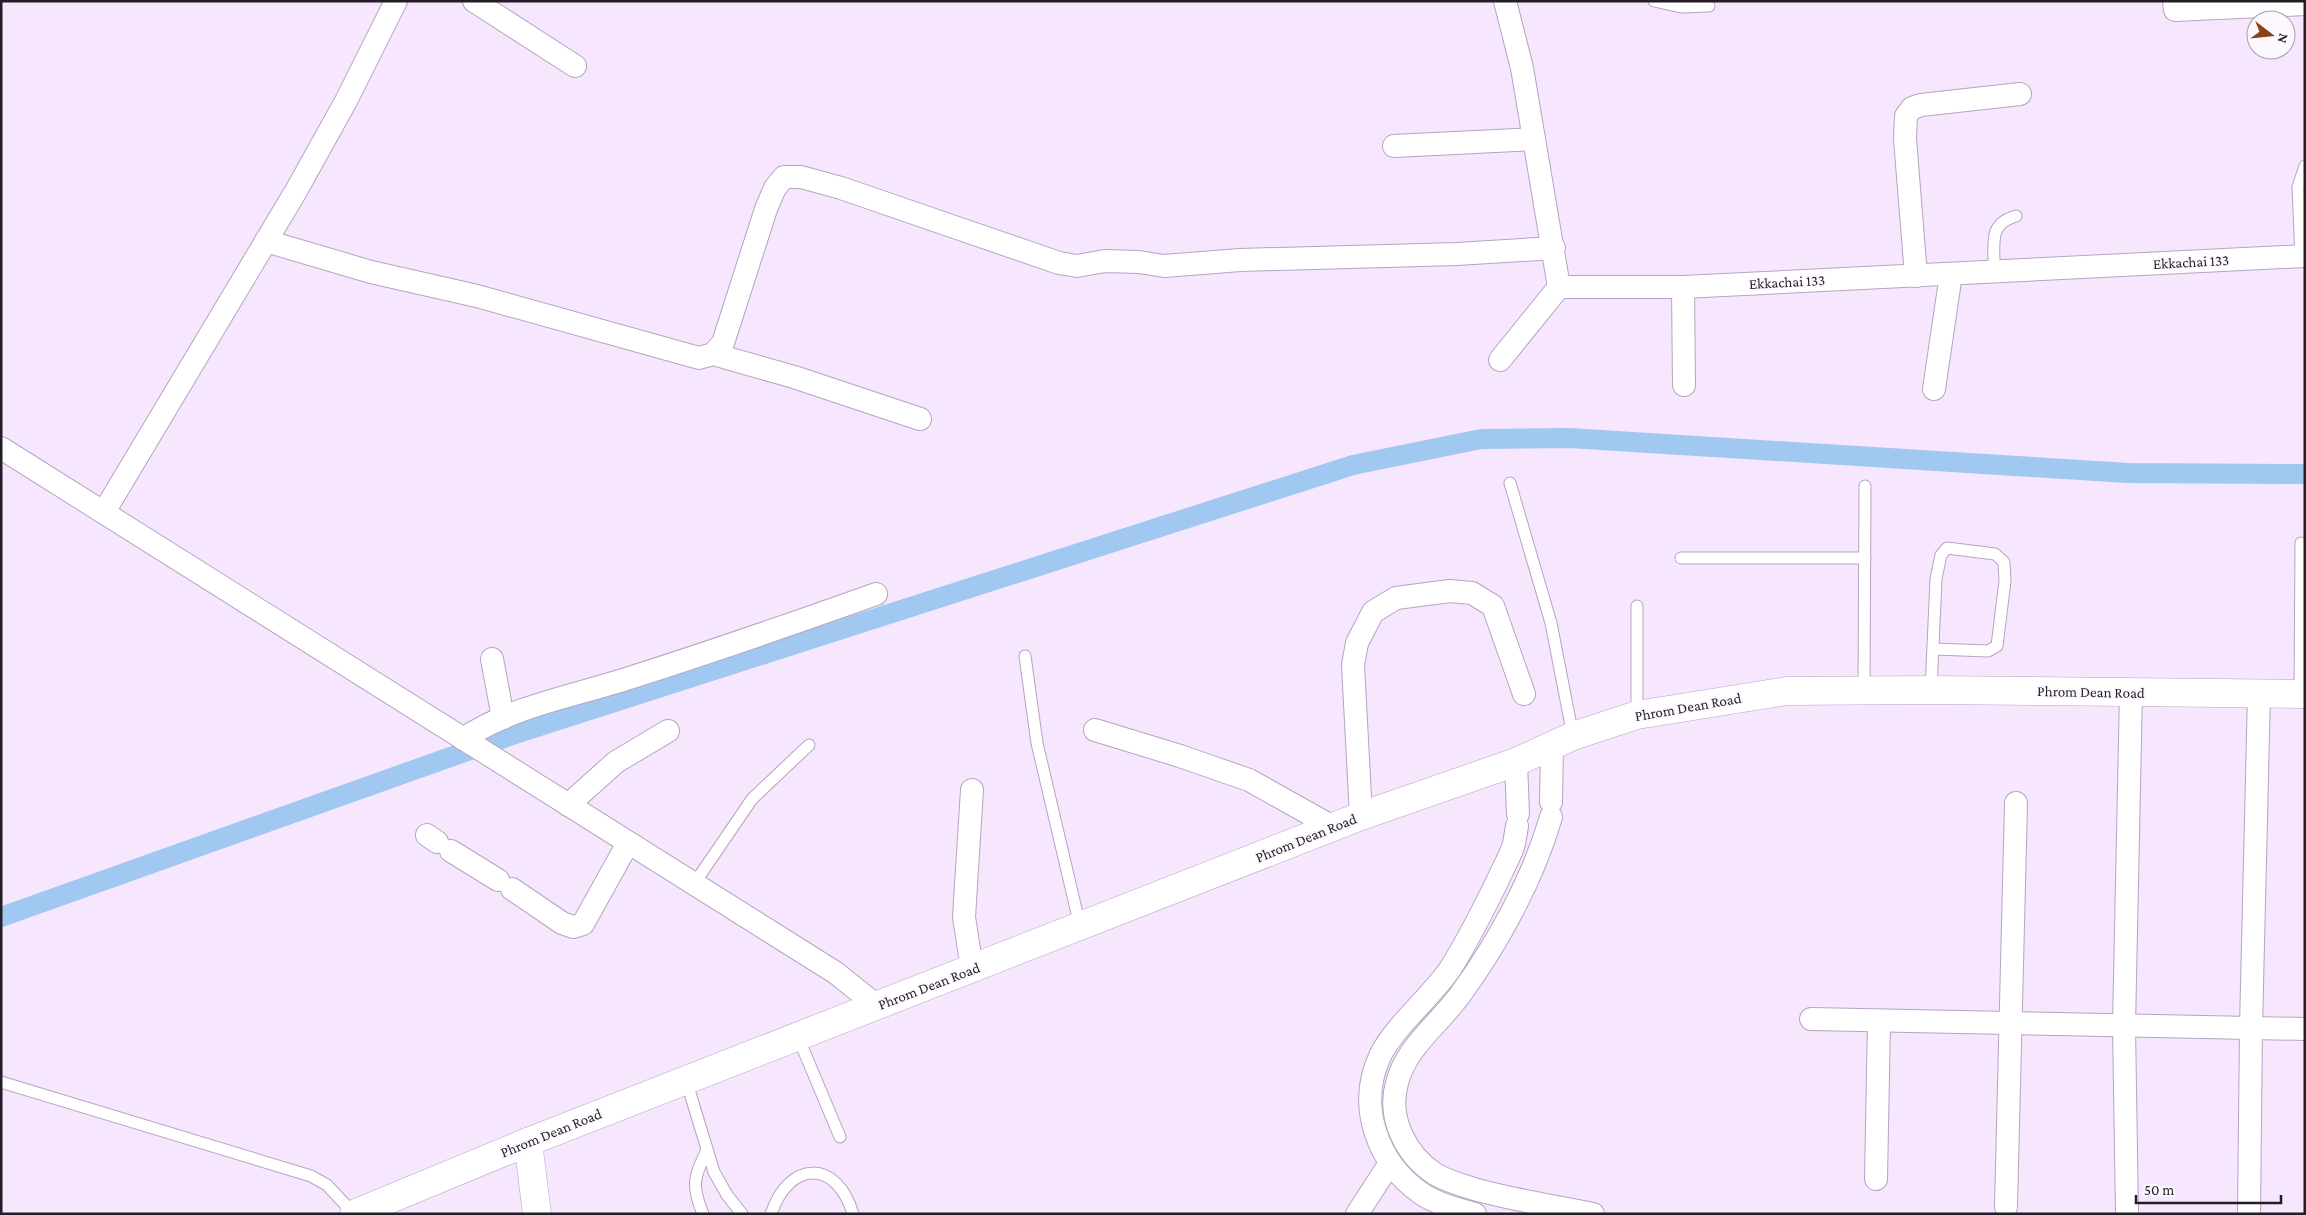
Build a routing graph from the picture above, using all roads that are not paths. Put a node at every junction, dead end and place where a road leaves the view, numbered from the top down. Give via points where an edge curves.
1 (396, 1) edge
2 (474, 1) edge
3 (1505, 1) edge
4 (1654, 1) edge
5 (2174, 1) edge
6 (2305, 4) edge
7 (1709, 6) dead end
8 (575, 66) dead end
9 (2020, 94) dead end
10 (1534, 139) junction
11 (1394, 146) dead end
12 (2305, 166) edge
13 (2016, 216) dead end
14 (266, 241) junction
15 (1554, 248) junction
16 (2303, 256) edge
17 (1994, 270) junction
18 (1951, 274) junction
19 (1916, 276) junction
20 (1560, 287) junction
21 (1683, 287) junction
22 (713, 354) junction
23 (1500, 360) dead end
24 (1684, 385) dead end
25 (1934, 389) dead end
26 (920, 419) dead end
27 (1, 448) edge
28 (1510, 483) dead end
29 (1865, 486) dead end
30 (104, 512) junction
31 (2301, 543) dead end
32 (1681, 558) dead end
33 (1865, 558) junction
34 (876, 594) dead end
35 (1637, 606) dead end
36 (1934, 650) junction
37 (1025, 656) dead end
38 (492, 659) dead end
39 (1931, 690) junction
40 (1864, 691) junction
41 (2131, 692) junction
42 (2259, 693) junction
43 (1524, 694) dead end
44 (2302, 694) edge
45 (1637, 714) junction
46 (503, 718) junction
47 (1095, 730) dead end
48 (668, 731) dead end
49 (1562, 741) junction
50 (467, 742) junction
51 (809, 745) dead end
52 (1516, 762) junction
53 (972, 790) dead end
54 (2016, 803) dead end
55 (568, 805) junction
56 (1360, 816) junction
57 (1550, 816) junction
58 (1517, 824) junction
59 (1333, 827) junction
60 (438, 843) dead end
61 (628, 843) junction
62 (694, 884) junction
63 (1080, 927) junction
64 (972, 969) junction
65 (1436, 987) junction
66 (1457, 999) junction
67 (877, 1006) junction
68 (1811, 1019) dead end
69 (1878, 1021) junction
70 (2010, 1023) junction
71 (2124, 1026) junction
72 (2251, 1028) junction
73 (2305, 1029) edge
74 (798, 1037) junction
75 (686, 1080) junction
76 (1, 1082) edge
77 (840, 1137) dead end
78 (528, 1142) junction
79 (707, 1150) junction
80 (1390, 1163) junction
81 (1876, 1179) dead end
82 (2006, 1207) dead end
83 (1544, 1209) edge
84 (354, 1214) edge
85 (537, 1214) edge
86 (704, 1214) edge
87 (742, 1214) edge
88 (771, 1214) edge
89 (853, 1214) edge
90 (1357, 1214) edge
91 (1475, 1214) edge
92 (1593, 1214) edge
93 (2127, 1214) edge
94 (2250, 1214) edge

1 - 14 street via 346,102
2 - 8 street
3 - 10 street via 1522,68
4 - 7 lane via 1681,7
5 - 6 street via 2175,10
9 - 19 street via 1921,105 1912,108 1906,116
10 - 11 street
10 - 15 street
12 - 16 lane via 2298,187
13 - 17 lane via 2004,219 1995,231
14 - 22 street via 371,272 477,296 699,358
14 - 30 street
15 - 20 street
15 - 22 street via 1164,266 1105,261 1077,266 841,188 801,177 784,177 766,209 723,342
16 - 17 street, Ekkachai 133
17 - 18 street, Ekkachai 133
18 - 19 street, Ekkachai 133
18 - 25 street
19 - 21 street, Ekkachai 133
20 - 21 street, Ekkachai 133
20 - 23 street
21 - 24 street
22 - 26 street
27 - 30 street
28 - 49 lane via 1551,623
29 - 33 lane
30 - 50 street
31 - 44 lane
32 - 33 lane
33 - 40 lane
34 - 46 street via 742,642
35 - 45 lane
36 - 36 lane via 1936,579 1941,555 1947,548 1995,554 2004,562 2005,581 1997,646 1988,651
36 - 39 lane
37 - 63 lane via 1037,742
38 - 46 street
39 - 40 main road, Phrom Dean Road
39 - 41 main road, Phrom Dean Road
40 - 45 main road, Phrom Dean Road via 1787,692
41 - 42 main road, Phrom Dean Road
41 - 71 street
42 - 44 main road, Phrom Dean Road
42 - 72 street
43 - 56 street via 1493,606 1472,592 1450,591 1396,598 1373,612 1357,643 1354,665
45 - 49 main road, Phrom Dean Road
46 - 50 street via 487,724
47 - 59 street via 1249,780
48 - 55 street via 616,762
49 - 52 main road, Phrom Dean Road
49 - 57 street
50 - 55 street
51 - 62 lane via 752,799
52 - 56 main road, Phrom Dean Road
52 - 58 street
53 - 64 street via 964,916
54 - 70 street
55 - 61 street
56 - 59 main road, Phrom Dean Road
57 - 58 street
57 - 66 street via 1536,862 1492,948
58 - 65 street via 1514,845 1471,936
59 - 63 main road, Phrom Dean Road
60 - 61 street via 573,927 583,924
61 - 62 street
62 - 67 street via 836,973
63 - 64 main road, Phrom Dean Road
64 - 67 main road, Phrom Dean Road
65 - 66 street
65 - 80 street via 1381,1054 1372,1079 1370,1105 1374,1133
66 - 83 street via 1403,1065 1396,1084 1394,1104 1397,1126 1406,1145 1435,1174
67 - 74 main road, Phrom Dean Road
68 - 69 street
69 - 70 street
69 - 81 street
70 - 71 street
70 - 82 street
71 - 72 street
71 - 93 street
72 - 73 street
72 - 94 street
74 - 75 main road, Phrom Dean Road
74 - 77 lane
75 - 78 main road, Phrom Dean Road
75 - 79 lane
76 - 84 lane via 311,1176 327,1185
78 - 84 main road, Phrom Dean Road
78 - 85 main road
79 - 86 lane via 696,1173 694,1188
79 - 87 lane via 714,1172
80 - 90 street
80 - 91 street via 1422,1194
83 - 92 street
88 - 89 lane via 784,1187 800,1176 815,1172 841,1187

